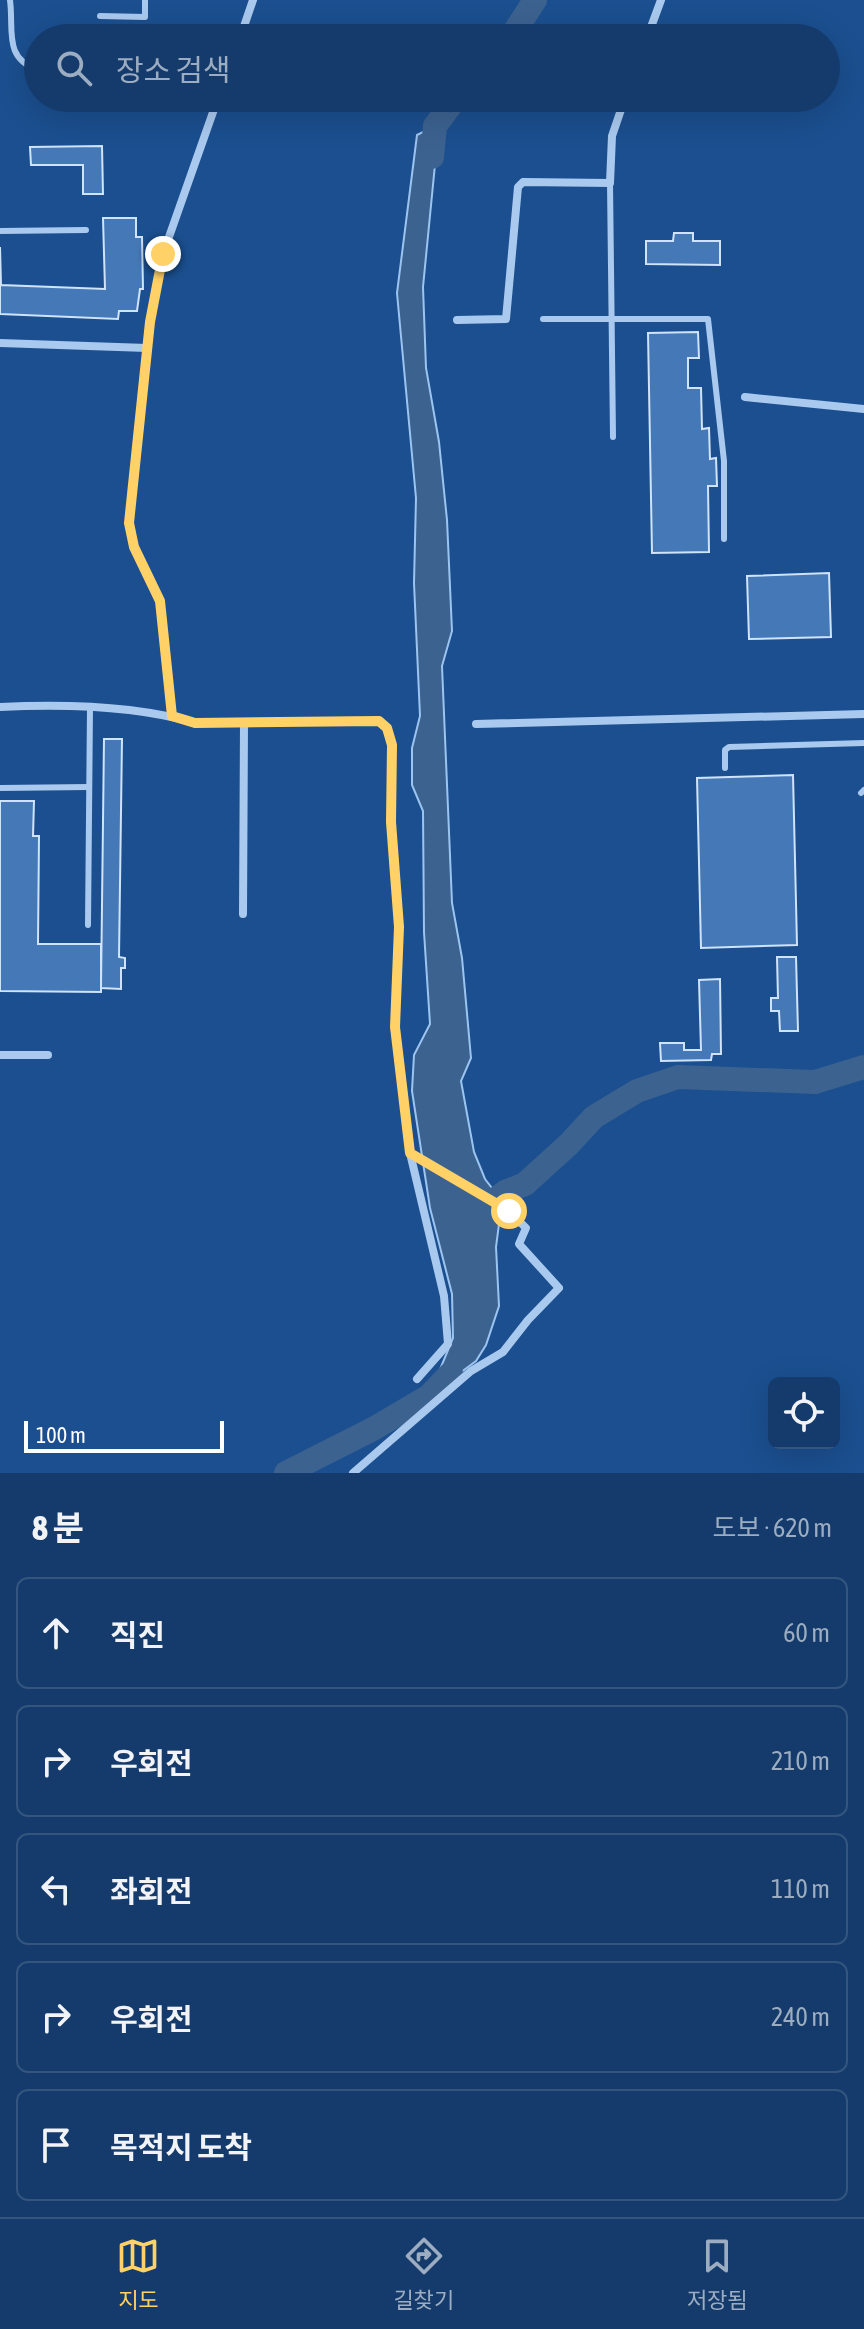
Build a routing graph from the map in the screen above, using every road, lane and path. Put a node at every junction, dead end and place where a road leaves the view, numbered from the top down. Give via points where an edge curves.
1 (10, 0) edge
2 (145, 0) edge
3 (253, 0) edge
4 (661, 0) edge
5 (100, 16) dead end
6 (245, 24) edge
7 (652, 24) edge
8 (24, 65) edge
9 (213, 112) edge
10 (620, 112) edge
11 (610, 183) junction
12 (86, 230) dead end
13 (0, 231) edge
14 (543, 319) dead end
15 (612, 319) junction
16 (457, 320) dead end
17 (0, 343) edge
18 (147, 348) junction
19 (745, 397) dead end
20 (864, 409) edge
21 (613, 437) dead end
22 (724, 539) dead end
23 (0, 707) edge
24 (90, 708) junction
25 (864, 714) edge
26 (172, 716) junction
27 (244, 723) junction
28 (476, 724) dead end
29 (864, 743) edge
30 (725, 768) dead end
31 (89, 787) junction
32 (0, 788) edge
33 (243, 914) dead end
34 (88, 925) dead end
35 (0, 1055) edge
36 (48, 1055) dead end
37 (410, 1153) junction
38 (417, 1379) dead end
39 (353, 1473) edge

1 - 8 lane via 12,43
2 - 5 lane via 145,17
3 - 6 street
4 - 7 street
9 - 18 street via 163,254
10 - 11 street via 612,136
11 - 15 lane
11 - 16 street via 523,182 518,187 506,319
12 - 13 lane
14 - 15 lane
15 - 21 lane
15 - 22 lane via 708,319 724,461
17 - 18 street
18 - 26 street via 129,523 134,547 160,601
19 - 20 street
23 - 24 street
24 - 26 street
24 - 31 lane
25 - 28 street
26 - 27 street via 195,723
27 - 33 street
27 - 37 street via 379,721 387,728 399,927 395,1027
29 - 30 lane via 729,747
31 - 32 lane
31 - 34 lane
35 - 36 street
37 - 38 street via 444,1296 448,1344
37 - 39 street via 508,1211 526,1228 519,1244 559,1288 503,1352 471,1371

